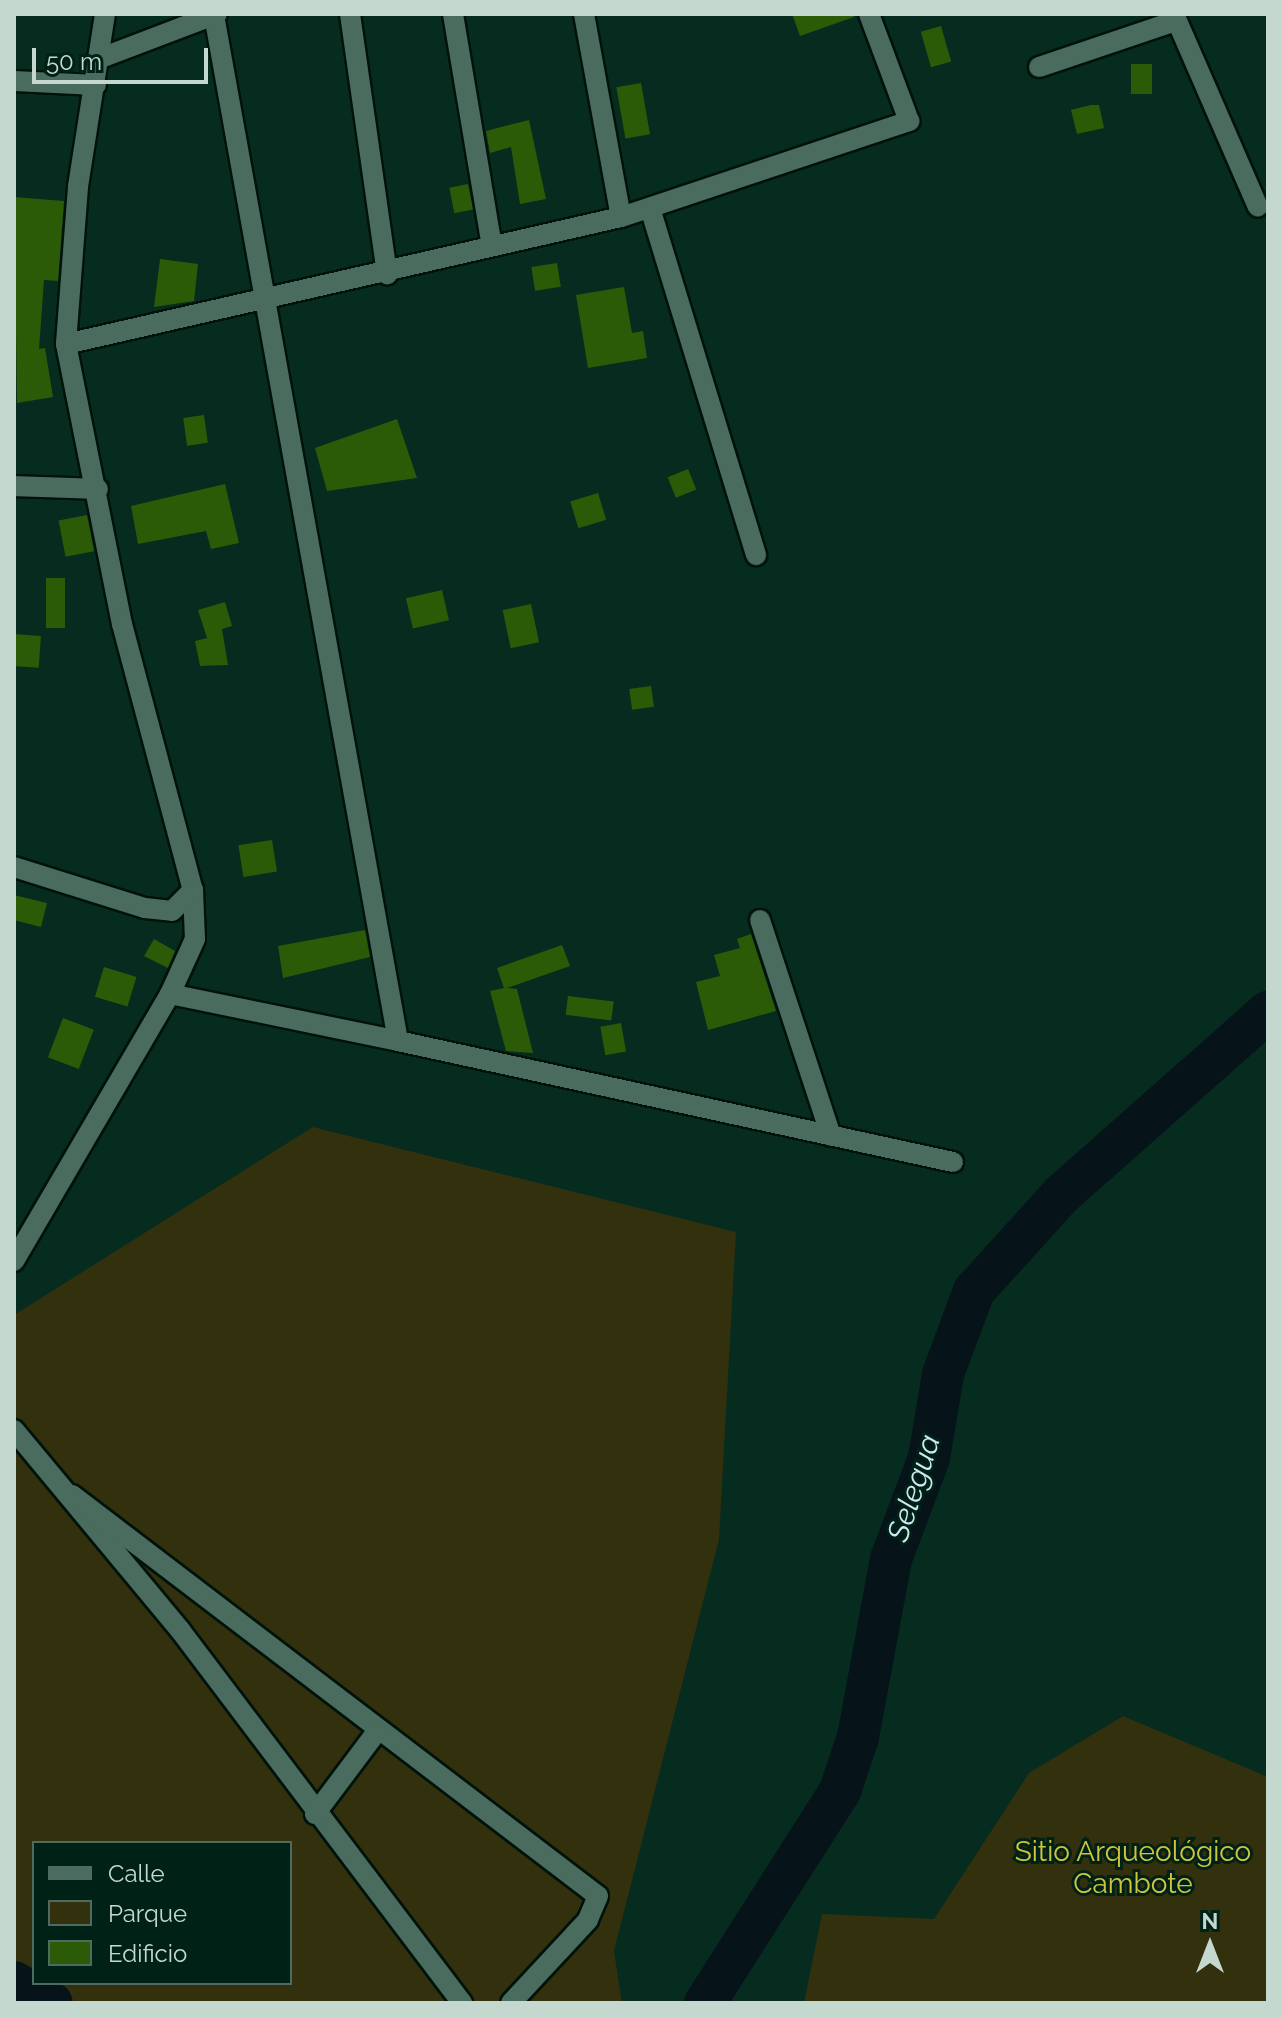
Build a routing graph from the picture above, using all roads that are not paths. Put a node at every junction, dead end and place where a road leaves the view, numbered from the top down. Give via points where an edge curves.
1 (105, 14) edge
2 (350, 14) edge
3 (453, 14) edge
4 (584, 14) edge
5 (869, 14) edge
6 (215, 15) edge
7 (1175, 18) edge
8 (101, 58) junction
9 (1039, 67) dead end
10 (14, 81) edge
11 (96, 85) junction
12 (1258, 207) dead end
13 (650, 208) junction
14 (621, 217) junction
15 (491, 242) junction
16 (387, 274) junction
17 (264, 298) junction
18 (66, 344) junction
19 (14, 486) edge
20 (98, 489) junction
21 (756, 555) dead end
22 (14, 867) edge
23 (193, 890) junction
24 (760, 920) dead end
25 (170, 994) junction
26 (398, 1041) junction
27 (831, 1136) junction
28 (953, 1162) dead end
29 (14, 1261) edge
30 (14, 1430) edge
31 (72, 1495) junction
32 (378, 1730) junction
33 (315, 1814) junction
34 (462, 2003) edge
35 (511, 2003) edge

1 - 8 street
2 - 16 street
3 - 15 street
4 - 14 street
5 - 13 street via 909,121
6 - 8 street
6 - 17 street
7 - 9 street
7 - 12 street
8 - 11 street
10 - 11 street
11 - 18 street via 78,187
13 - 14 street
13 - 21 street
14 - 15 street
15 - 16 street
16 - 17 street
17 - 18 street
17 - 26 street
18 - 20 street
19 - 20 street
20 - 23 street via 122,624
22 - 23 street via 145,908 172,911
23 - 25 street via 195,939
24 - 27 street
25 - 26 street
25 - 29 street
26 - 27 street
27 - 28 street
30 - 31 street
31 - 32 street
31 - 33 street
32 - 33 street
32 - 35 street via 598,1896 588,1920
33 - 34 street

